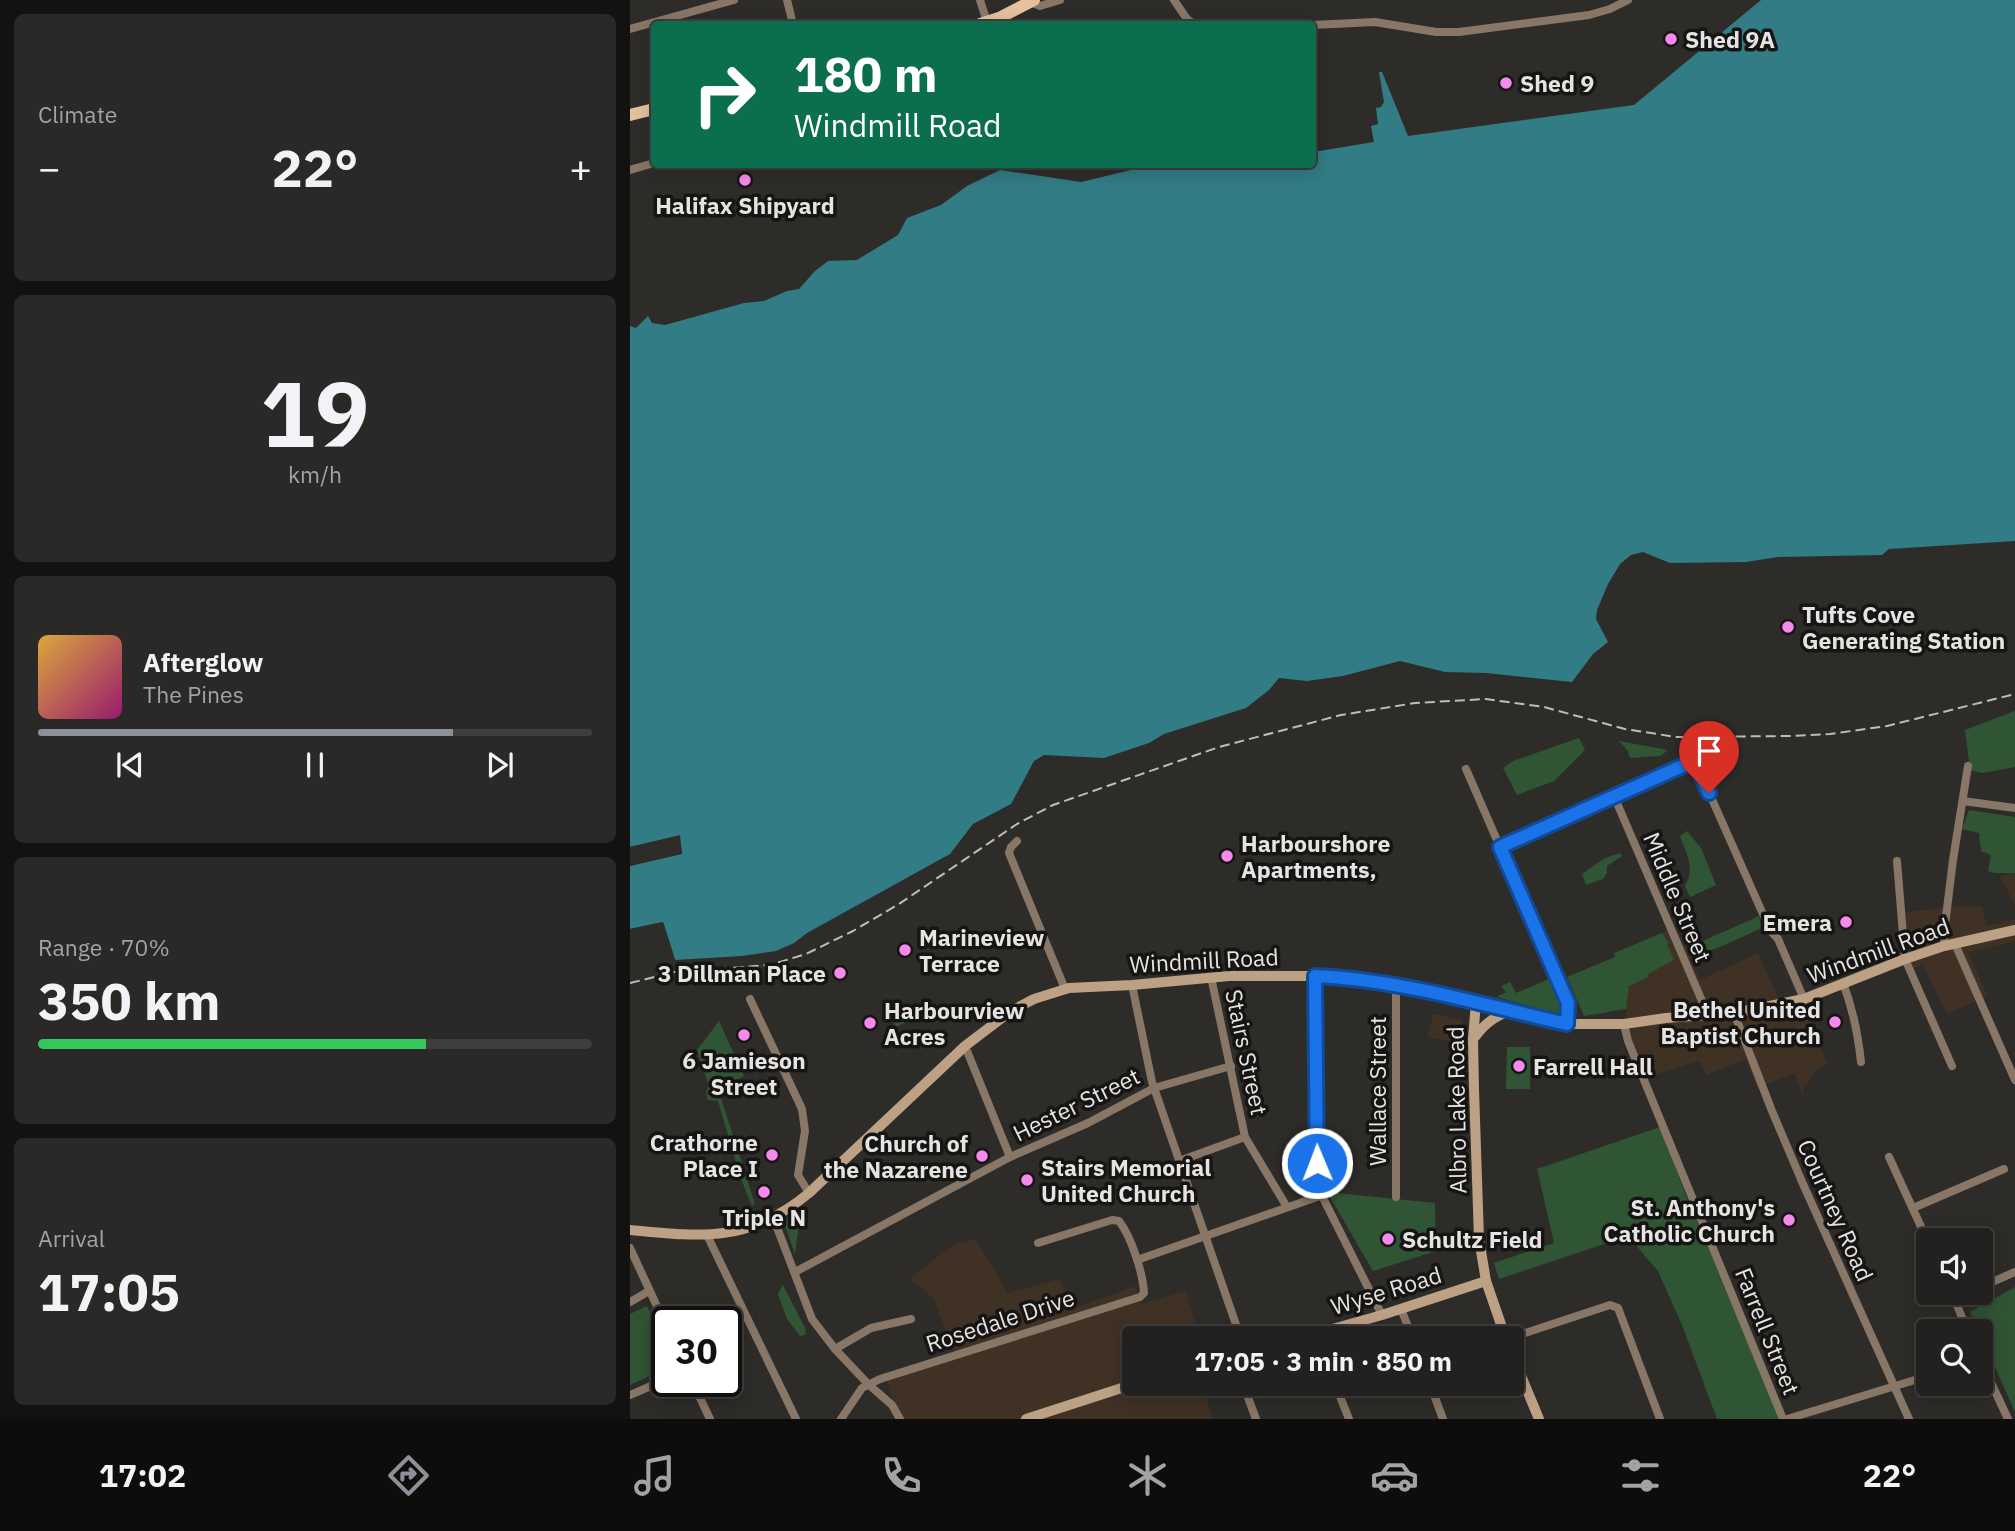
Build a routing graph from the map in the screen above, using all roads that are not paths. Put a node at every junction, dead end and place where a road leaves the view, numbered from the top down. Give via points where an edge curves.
1 (734, 0) edge
2 (787, 0) edge
3 (980, 0) edge
4 (1060, 0) edge
5 (1174, 0) edge
6 (1628, 0) edge
7 (1032, 1) edge
8 (659, 21) edge
9 (792, 21) edge
10 (984, 21) edge
11 (988, 21) edge
12 (1190, 21) edge
13 (651, 23) edge
14 (1316, 25) edge
15 (630, 29) edge
16 (651, 109) edge
17 (630, 115) edge
18 (651, 164) edge
19 (630, 170) edge
20 (1968, 766) dead end
21 (1466, 769) dead end
22 (1614, 796) junction
23 (1963, 801) junction
24 (2015, 808) edge
25 (1017, 841) dead end
26 (1500, 847) junction
27 (1897, 861) dead end
28 (2015, 930) edge
29 (1950, 945) junction
30 (1905, 960) junction
31 (1315, 976) junction
32 (1211, 977) junction
33 (1843, 983) junction
34 (1396, 984) junction
35 (1132, 985) junction
36 (1065, 989) junction
37 (750, 999) dead end
38 (1804, 999) junction
39 (1476, 1002) junction
40 (1509, 1011) junction
41 (1734, 1013) junction
42 (1706, 1015) junction
43 (1567, 1024) junction
44 (1624, 1024) junction
45 (1473, 1039) junction
46 (965, 1045) junction
47 (1861, 1062) dead end
48 (1231, 1066) junction
49 (1952, 1066) dead end
50 (2015, 1080) edge
51 (1154, 1088) junction
52 (1245, 1137) junction
53 (1010, 1157) junction
54 (1889, 1157) dead end
55 (1179, 1161) junction
56 (2004, 1169) dead end
57 (809, 1193) junction
58 (1320, 1196) junction
59 (1396, 1197) dead end
60 (1287, 1207) junction
61 (1913, 1208) junction
62 (773, 1217) junction
63 (1922, 1228) edge
64 (630, 1230) edge
65 (707, 1235) junction
66 (1206, 1237) junction
67 (1038, 1243) dead end
68 (630, 1248) edge
69 (1137, 1260) junction
70 (795, 1272) junction
71 (2015, 1272) edge
72 (1486, 1281) junction
73 (1993, 1282) edge
74 (649, 1291) junction
75 (630, 1302) edge
76 (656, 1306) edge
77 (1401, 1309) junction
78 (1382, 1315) junction
79 (911, 1319) dead end
80 (1237, 1326) edge
81 (1348, 1326) edge
82 (1408, 1326) edge
83 (1502, 1326) edge
84 (1524, 1333) edge
85 (835, 1349) junction
86 (1916, 1380) edge
87 (1524, 1382) edge
88 (868, 1384) junction
89 (651, 1386) edge
90 (1895, 1386) junction
91 (1993, 1387) edge
92 (1122, 1388) edge
93 (630, 1395) edge
94 (1247, 1396) edge
95 (1340, 1396) edge
96 (1434, 1396) edge
97 (700, 1397) edge
98 (710, 1419) edge
99 (796, 1419) edge
100 (842, 1419) edge
101 (900, 1419) edge
102 (1026, 1419) edge
103 (1256, 1419) edge
104 (1349, 1419) edge
105 (1443, 1419) edge
106 (1539, 1419) edge
107 (1660, 1419) edge
108 (1785, 1419) edge
109 (1909, 1419) edge
110 (2008, 1419) edge

1 - 8 street
2 - 9 street
3 - 10 street
4 - 7 street via 1040,6
5 - 12 street
6 - 14 street via 1589,15 1459,32 1375,22
7 - 11 main road
13 - 15 street
16 - 17 main road
18 - 19 street
20 - 23 street
21 - 26 street
22 - 26 street
22 - 38 street via 1687,764 1699,770
22 - 42 street, Middle Street
23 - 24 street
23 - 29 street via 1944,933
25 - 36 street via 1009,853
26 - 43 street via 1568,1003
27 - 30 street
28 - 29 main road, Windmill Road
29 - 30 main road, Windmill Road
29 - 50 street
30 - 33 main road, Windmill Road
30 - 49 street
31 - 32 main road, Windmill Road
31 - 34 main road, Windmill Road
31 - 58 street
32 - 35 main road, Windmill Road
32 - 48 street, Stairs Street
33 - 38 main road, Windmill Road
33 - 47 street
34 - 39 main road, Windmill Road
34 - 59 street, Wallace Street
35 - 36 main road, Windmill Road
35 - 51 street
36 - 46 main road, Windmill Road via 1011,1011
37 - 57 street via 802,1110 798,1175
38 - 41 main road, Windmill Road
39 - 40 main road, Windmill Road
39 - 45 main road, Albro Lake Road
40 - 43 main road, Windmill Road
40 - 45 main road via 1488,1022
41 - 42 main road, Windmill Road
41 - 90 street, Courtney Road via 1803,1184
42 - 44 main road, Windmill Road
43 - 44 main road, Windmill Road
44 - 108 street, Farrell Street
45 - 72 main road, Albro Lake Road via 1479,1239
46 - 53 street
46 - 57 main road, Windmill Road
48 - 51 street, Hester Street
48 - 52 street, Stairs Street
51 - 53 street, Hester Street
51 - 55 street
52 - 55 street
52 - 60 street, Stairs Street
53 - 70 street, Hester Street
54 - 61 street
55 - 66 street
56 - 61 street
57 - 62 main road, Windmill Road
58 - 60 street
58 - 78 street
60 - 66 street
61 - 63 street
62 - 65 main road, Windmill Road via 732,1233
62 - 70 street
64 - 65 main road, Windmill Road
65 - 99 street
66 - 69 street
66 - 80 street
67 - 69 street via 1119,1221
68 - 74 street
69 - 88 street, Rosedale Drive via 1144,1293 1140,1297
70 - 85 street via 812,1319
71 - 73 street
72 - 77 main road, Wyse Road
72 - 83 main road, Albro Lake Road
74 - 75 street
74 - 76 street
77 - 78 main road, Wyse Road
77 - 82 street
78 - 81 main road, Wyse Road
79 - 85 street via 871,1328
84 - 107 street via 1615,1306
85 - 88 street
86 - 90 street
87 - 106 main road
88 - 100 street
88 - 101 street via 892,1405
89 - 93 street
90 - 108 street
90 - 109 street, Courtney Road
91 - 110 street
92 - 102 main road
94 - 103 street
95 - 104 street
96 - 105 street
97 - 98 street

